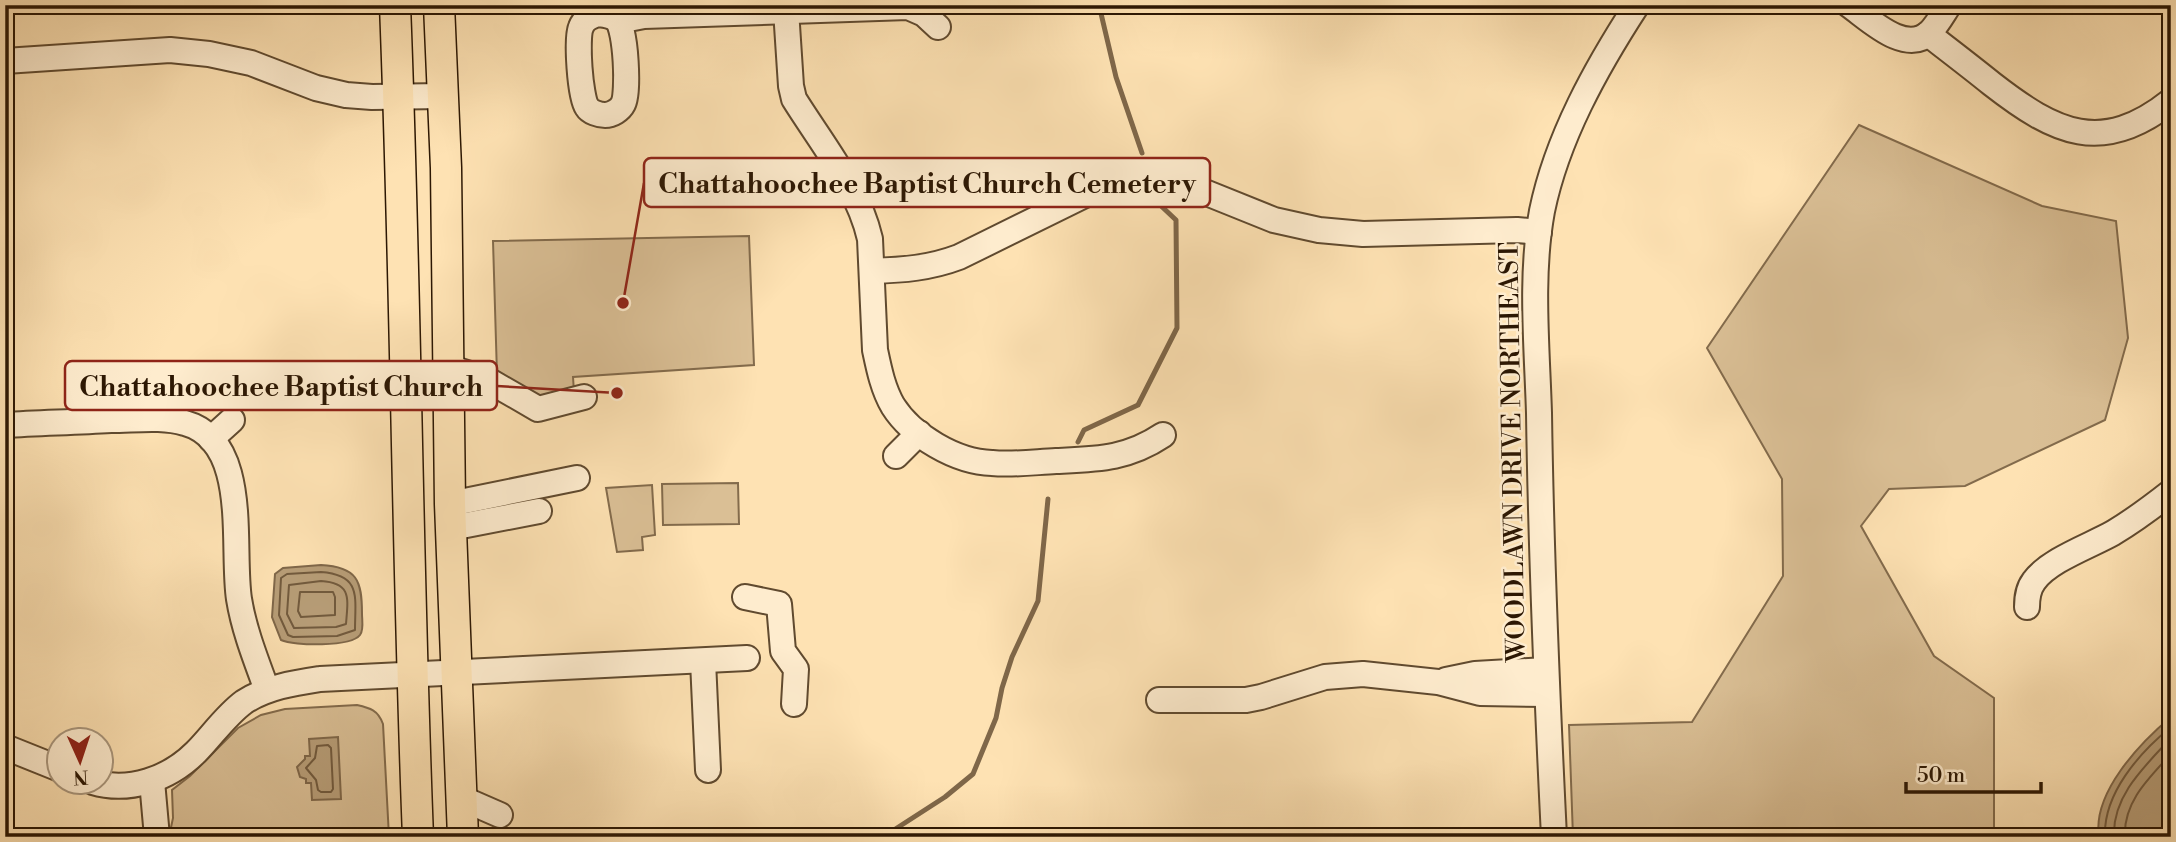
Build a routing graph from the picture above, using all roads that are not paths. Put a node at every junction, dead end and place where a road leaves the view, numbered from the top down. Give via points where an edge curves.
1 (395, 5) edge
2 (439, 5) edge
3 (1637, 5) edge
4 (1849, 5) edge
5 (1949, 5) edge
6 (786, 10) junction
7 (618, 21) dead end
8 (938, 27) dead end
9 (1928, 34) junction
10 (5, 61) edge
11 (443, 96) junction
12 (399, 97) junction
13 (2171, 101) edge
14 (1539, 232) junction
15 (872, 271) junction
16 (448, 367) junction
17 (584, 397) dead end
18 (232, 419) dead end
19 (5, 425) edge
20 (919, 433) junction
21 (1163, 435) dead end
22 (211, 439) junction
23 (897, 456) dead end
24 (577, 478) dead end
25 (2171, 492) edge
26 (539, 510) dead end
27 (451, 516) junction
28 (745, 597) dead end
29 (2027, 607) dead end
30 (747, 658) dead end
31 (703, 661) junction
32 (455, 673) junction
33 (411, 675) junction
34 (1546, 682) junction
35 (267, 690) junction
36 (1159, 700) dead end
37 (794, 704) dead end
38 (5, 747) edge
39 (46, 763) edge
40 (708, 770) dead end
41 (152, 780) junction
42 (116, 786) edge
43 (463, 835) edge
44 (157, 837) edge
45 (418, 837) edge
46 (1554, 837) edge

1 - 12 main road
2 - 11 main road
3 - 14 street, WOODLAWN DRIVE NORTHEAST via 1572,122 1553,173
4 - 9 street via 1896,39
5 - 9 street
6 - 7 street
6 - 8 street via 908,7
6 - 15 street via 794,99 857,201 870,239
9 - 13 street via 2017,104 2059,127 2086,133 2115,131 2141,122
10 - 12 street via 170,50 251,63 346,95
11 - 12 street
11 - 16 main road
12 - 33 main road
14 - 15 street via 1363,234 1318,230 1274,220 1182,183 1135,182 1087,194 938,265
14 - 34 street, WOODLAWN DRIVE NORTHEAST via 1537,333
15 - 20 street via 876,350 884,386 893,405
16 - 17 street via 486,379 538,409
16 - 27 main road
18 - 22 street
19 - 22 street via 156,419 186,423
20 - 21 street via 952,453 990,464 1112,458 1134,452
20 - 23 street
22 - 35 street via 228,465 239,598
24 - 27 street via 541,485
25 - 29 street via 2115,532 2043,572 2032,582
26 - 27 street
27 - 32 main road
28 - 37 street via 779,604 783,652 796,669
30 - 31 street
31 - 32 street
31 - 40 street
32 - 33 street
32 - 43 main road
33 - 35 street via 320,679
33 - 45 main road
34 - 36 street via 1475,674 1438,682 1341,675 1246,699
34 - 46 street, WOODLAWN DRIVE NORTHEAST
35 - 41 street via 226,718 179,766
38 - 39 street
41 - 42 street
41 - 44 street

